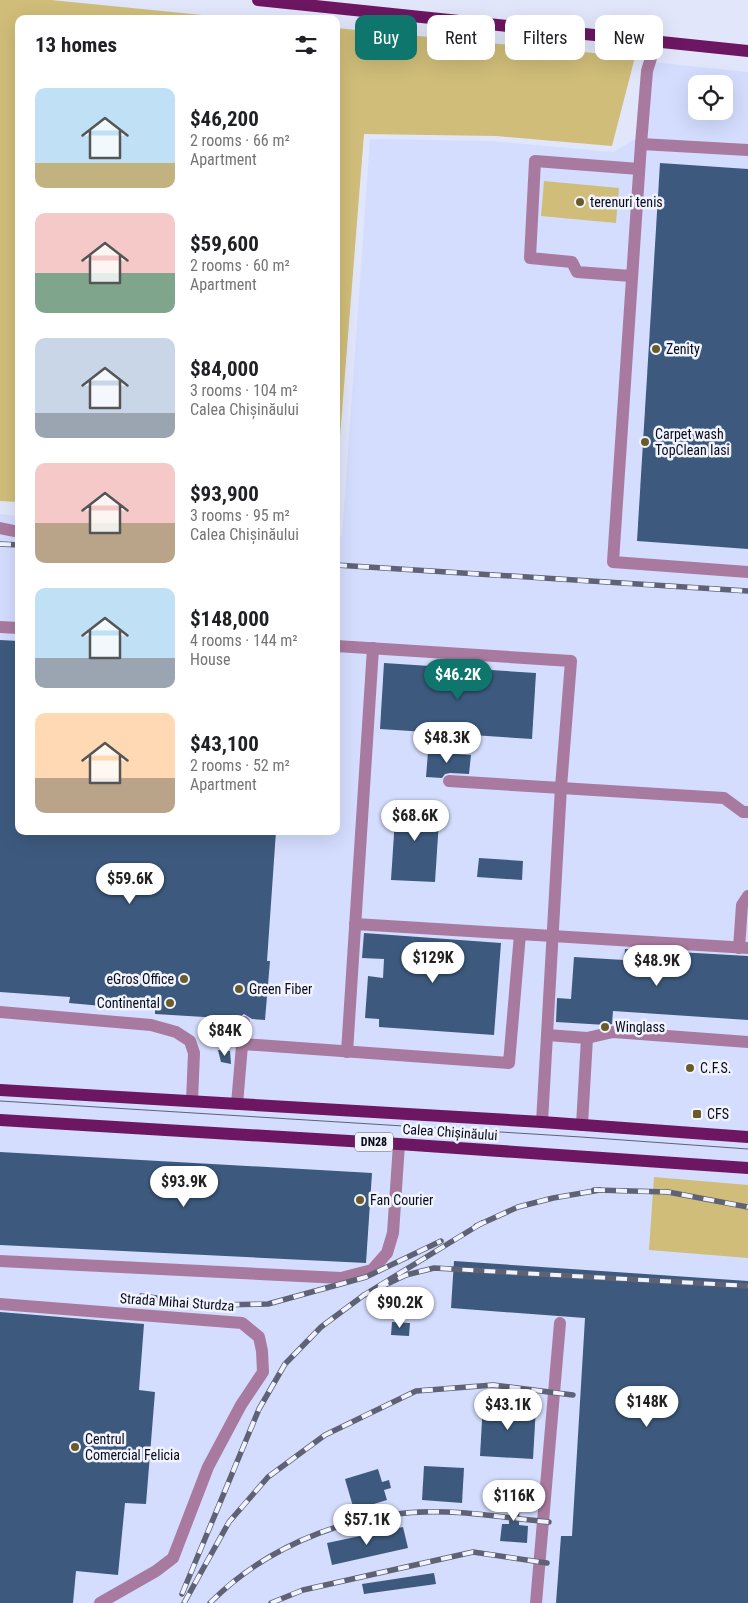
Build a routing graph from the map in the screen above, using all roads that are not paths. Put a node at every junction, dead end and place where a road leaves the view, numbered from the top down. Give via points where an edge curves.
1 (258, 0) edge
2 (595, 36) edge
3 (663, 43) edge
4 (748, 51) edge
5 (650, 60) edge
6 (641, 144) junction
7 (748, 150) edge
8 (639, 168) junction
9 (631, 276) junction
10 (0, 528) edge
11 (15, 531) edge
12 (748, 572) edge
13 (0, 627) edge
14 (15, 628) edge
15 (340, 646) edge
16 (373, 648) junction
17 (448, 781) dead end
18 (561, 787) junction
19 (748, 812) edge
20 (748, 896) edge
21 (355, 924) junction
22 (520, 934) junction
23 (554, 936) junction
24 (743, 948) edge
25 (0, 1012) edge
26 (244, 1022) dead end
27 (547, 1035) junction
28 (587, 1038) junction
29 (748, 1042) edge
30 (242, 1044) junction
31 (347, 1052) junction
32 (0, 1090) edge
33 (192, 1101) junction
34 (237, 1104) junction
35 (0, 1120) edge
36 (542, 1122) junction
37 (582, 1125) junction
38 (748, 1137) edge
39 (399, 1144) junction
40 (748, 1168) edge
41 (0, 1262) edge
42 (0, 1304) edge
43 (560, 1323) dead end
44 (100, 1603) edge
45 (536, 1603) edge

1 - 2 main road
3 - 4 main road
5 - 6 lane
6 - 7 lane
6 - 8 lane
8 - 9 lane
8 - 9 lane via 535,161 530,258 572,262 577,272
9 - 12 lane via 614,562
10 - 11 lane
13 - 14 lane
15 - 16 lane
16 - 18 lane via 571,661
16 - 21 lane
17 - 18 lane
18 - 19 lane via 724,798
18 - 23 lane
20 - 24 lane via 742,905
21 - 22 lane
21 - 31 lane
22 - 23 lane
22 - 31 lane via 508,1063
23 - 24 lane
23 - 27 lane
25 - 33 lane via 151,1024 176,1032 190,1041 194,1053
26 - 30 lane
27 - 28 lane
27 - 36 lane
28 - 29 lane via 612,1032
28 - 37 lane
30 - 31 lane
30 - 34 lane
32 - 33 main road, Calea Chișinăului / DN28
33 - 34 main road, Calea Chișinăului / DN28
34 - 36 main road, Calea Chișinăului / DN28
35 - 39 main road, Calea Chișinăului / DN28
36 - 37 main road, Calea Chișinăului / DN28
37 - 38 main road, Calea Chișinăului / DN28
39 - 40 main road, Calea Chișinăului / DN28
39 - 41 lane via 393,1233 388,1253 372,1270 342,1278
42 - 44 lane, Strada Mihai Sturdza via 242,1322 259,1338 263,1372 240,1405 208,1467 174,1558
43 - 45 lane

